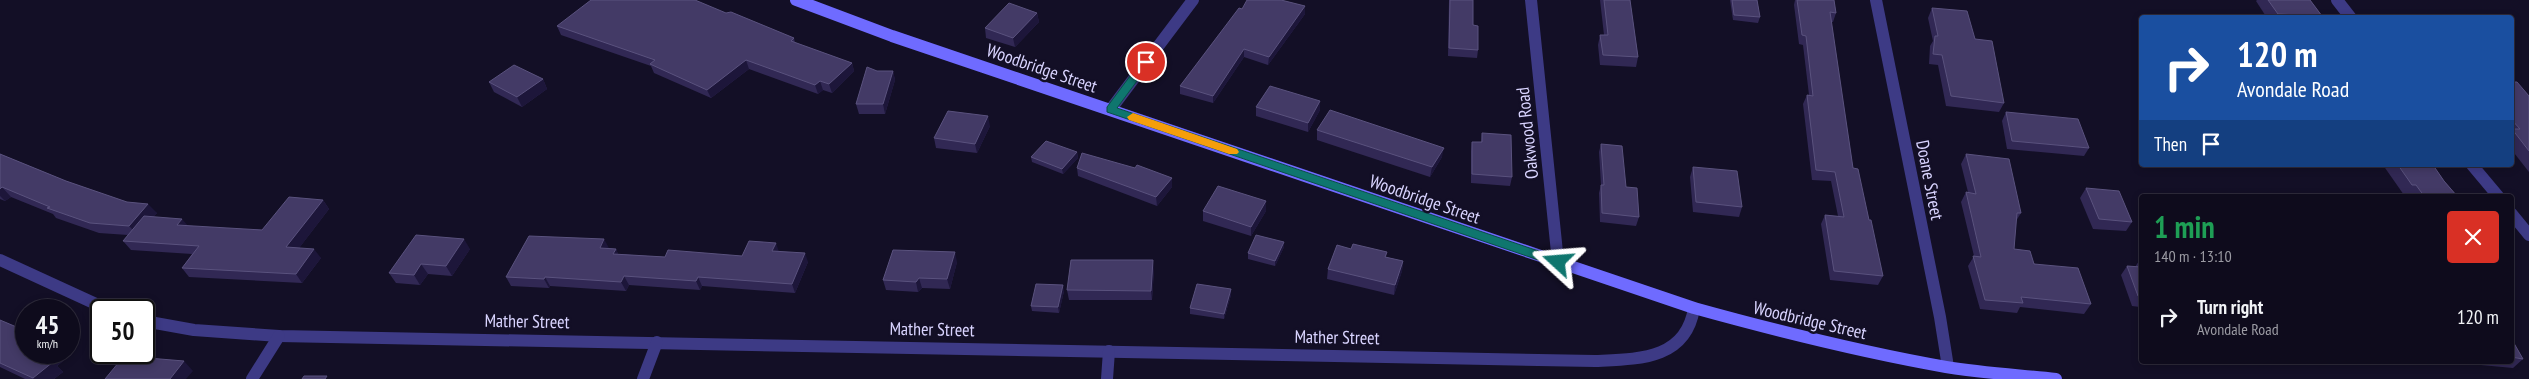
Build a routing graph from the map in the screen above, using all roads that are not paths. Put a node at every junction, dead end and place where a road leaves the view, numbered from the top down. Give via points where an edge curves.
1 (796, 0) edge
2 (1193, 0) edge
3 (1531, 0) edge
4 (1876, 0) edge
5 (2337, 0) edge
6 (2349, 15) edge
7 (1110, 109) junction
8 (2474, 167) edge
9 (2496, 194) edge
10 (2514, 217) edge
11 (2529, 235) edge
12 (0, 260) edge
13 (1558, 262) junction
14 (90, 301) edge
15 (1694, 308) junction
16 (155, 324) edge
17 (279, 336) junction
18 (657, 342) junction
19 (1109, 351) junction
20 (1948, 367) junction
21 (252, 379) edge
22 (643, 379) edge
23 (1107, 379) edge
24 (2056, 379) edge

1 - 7 main road, Woodbridge Street via 892,36
2 - 7 street
3 - 13 street, Oakwood Road
4 - 20 street, Doane Street
5 - 6 street
7 - 13 main road, Woodbridge Street
8 - 9 street
10 - 11 street
12 - 14 street
13 - 15 main road, Woodbridge Street
15 - 19 street, Mather Street via 1690,328 1671,348 1638,359 1595,361
15 - 20 main road, Woodbridge Street via 1785,334
16 - 17 street, Mather Street via 211,332
17 - 18 street, Mather Street
17 - 21 street
18 - 19 street, Mather Street
18 - 22 street
19 - 23 street
20 - 24 main road, Woodbridge Street

